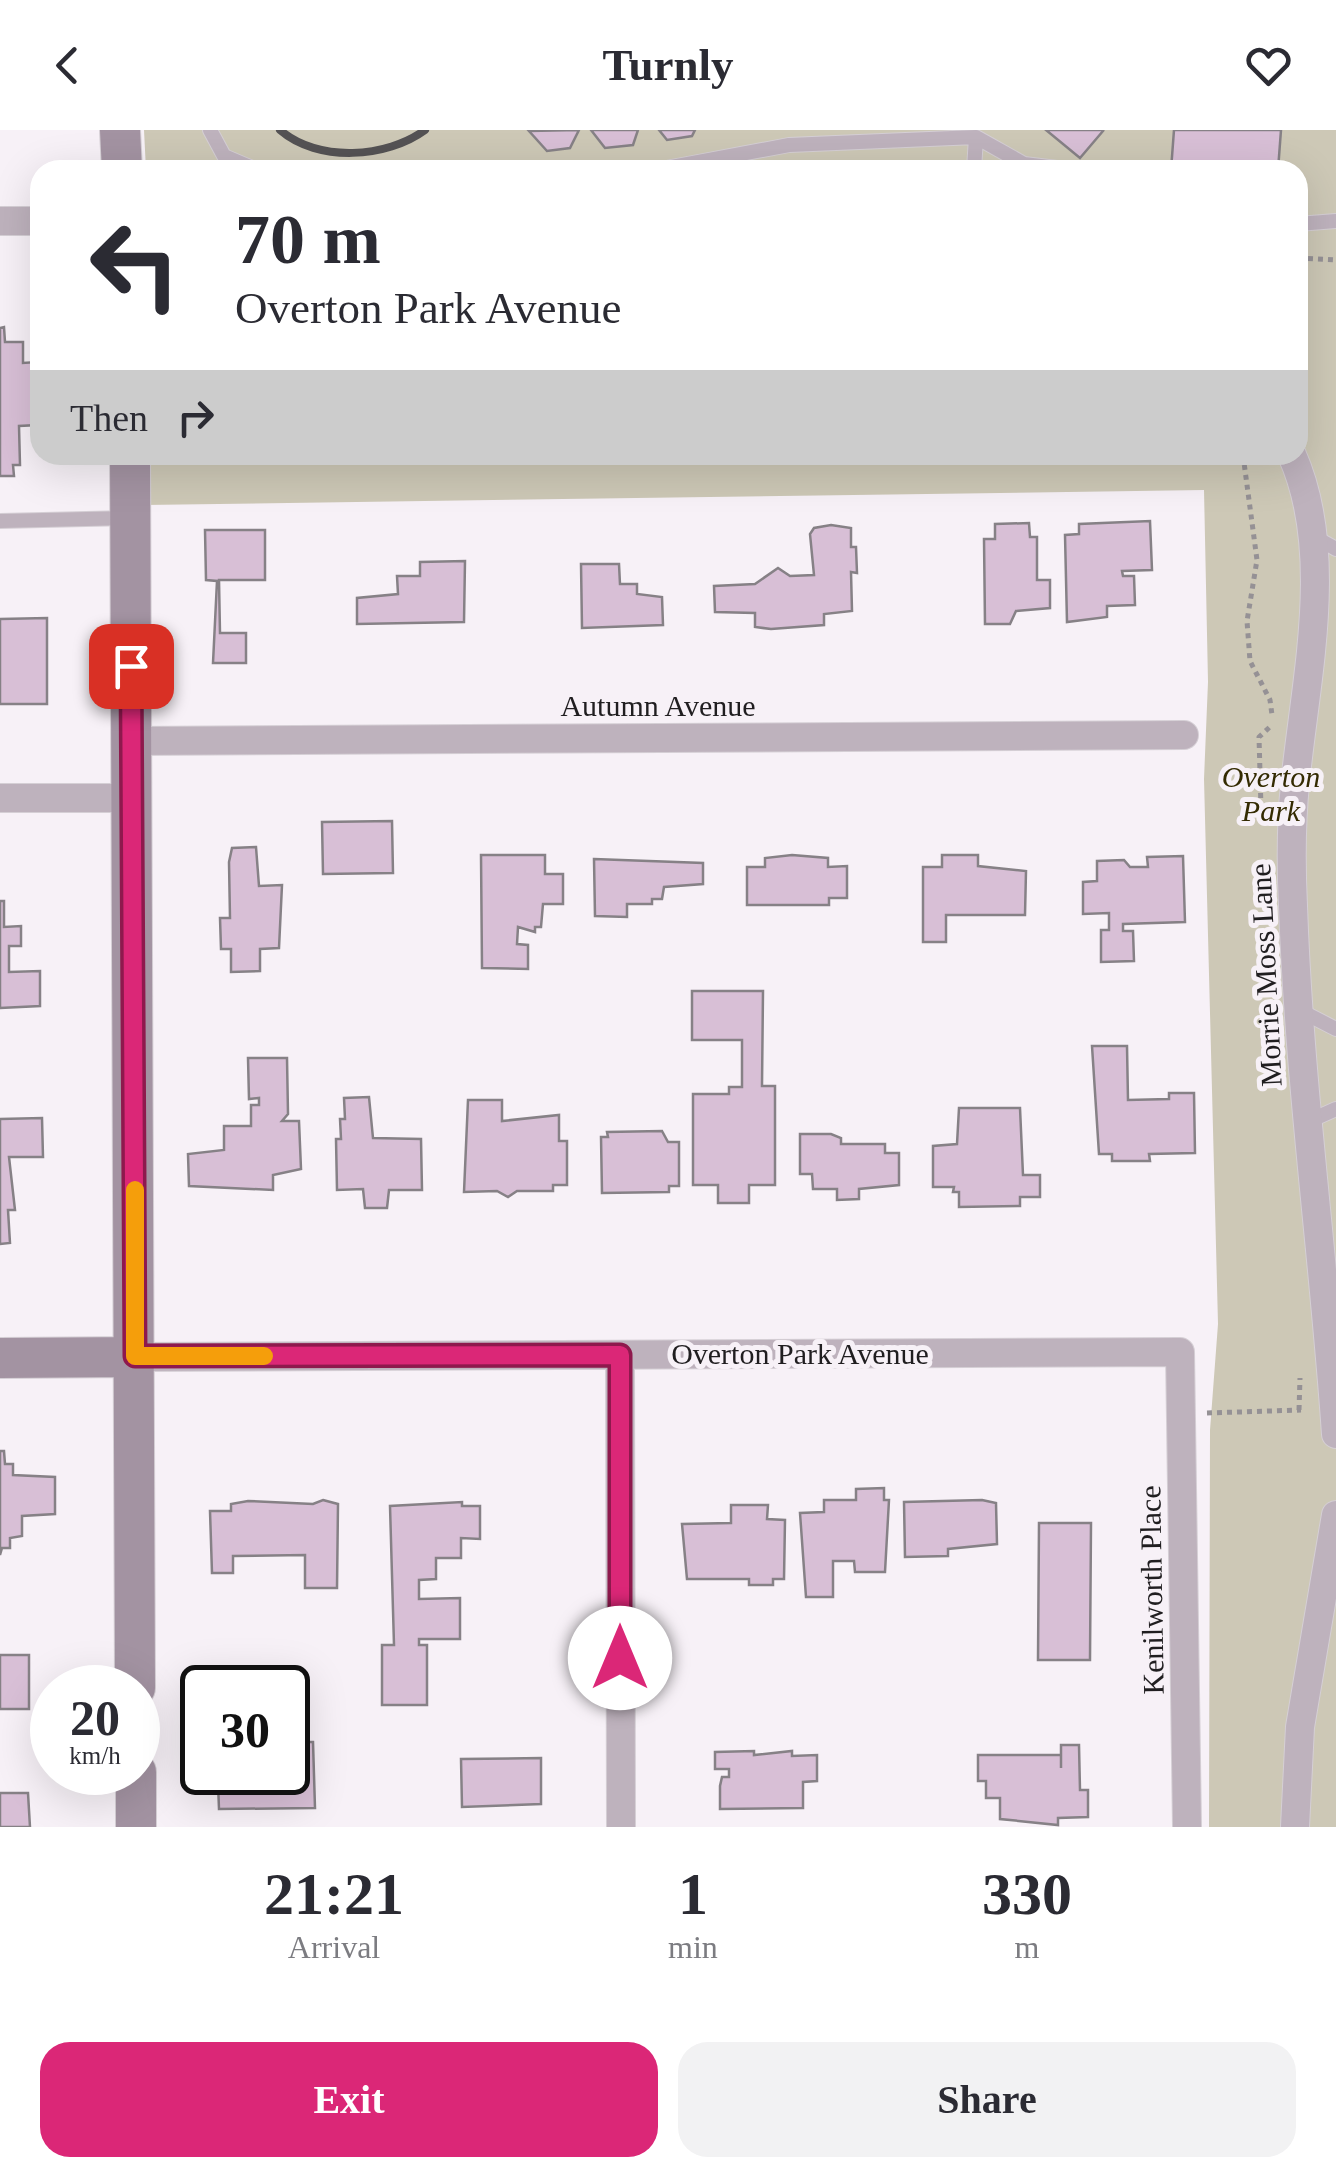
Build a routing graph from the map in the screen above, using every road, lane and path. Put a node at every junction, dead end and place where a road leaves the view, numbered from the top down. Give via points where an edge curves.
1 (120, 130) edge
2 (210, 130) edge
3 (895, 135) edge
4 (976, 138) junction
5 (122, 160) edge
6 (227, 160) edge
7 (707, 160) edge
8 (975, 160) edge
9 (1017, 160) edge
10 (0, 221) edge
11 (30, 221) edge
12 (1336, 221) edge
13 (1308, 223) edge
14 (1308, 259) edge
15 (1336, 260) edge
16 (130, 465) edge
17 (1296, 465) edge
18 (130, 518) junction
19 (0, 521) edge
20 (1310, 534) junction
21 (1336, 549) edge
22 (1325, 595) edge
23 (1184, 735) dead end
24 (132, 741) junction
25 (0, 798) edge
26 (133, 798) junction
27 (1298, 1009) junction
28 (1336, 1029) edge
29 (1336, 1109) edge
30 (1307, 1122) junction
31 (1180, 1352) joint
32 (620, 1355) junction
33 (135, 1356) junction
34 (0, 1358) edge
35 (1314, 1410) dead end
36 (1183, 1414) junction
37 (1336, 1434) edge
38 (1336, 1515) edge
39 (136, 1665) edge
40 (136, 1795) edge
41 (136, 1827) edge
42 (621, 1827) edge
43 (1188, 1827) edge
44 (1294, 1827) edge

1 - 5 main road
2 - 6 lane
3 - 4 lane
3 - 7 lane via 789,144
4 - 8 lane
4 - 9 lane
10 - 11 street
12 - 13 lane
14 - 15 path
16 - 18 main road
17 - 20 street, Morrie Moss Lane
18 - 19 lane
18 - 24 main road
20 - 21 lane
20 - 22 street, Morrie Moss Lane
22 - 27 street, Morrie Moss Lane via 1292,834
23 - 24 street, Autumn Avenue
24 - 26 main road
25 - 26 street
26 - 33 main road
27 - 28 lane
27 - 30 street, Morrie Moss Lane
29 - 30 lane
30 - 37 street, Morrie Moss Lane
31 - 32 street, Overton Park Avenue
31 - 36 street, Kenilworth Place
32 - 33 street, Overton Park Avenue
32 - 42 street
33 - 34 main road, Overton Park Avenue
33 - 39 main road
35 - 36 path
36 - 43 street, Kenilworth Place
38 - 44 street via 1300,1727
40 - 41 main road

